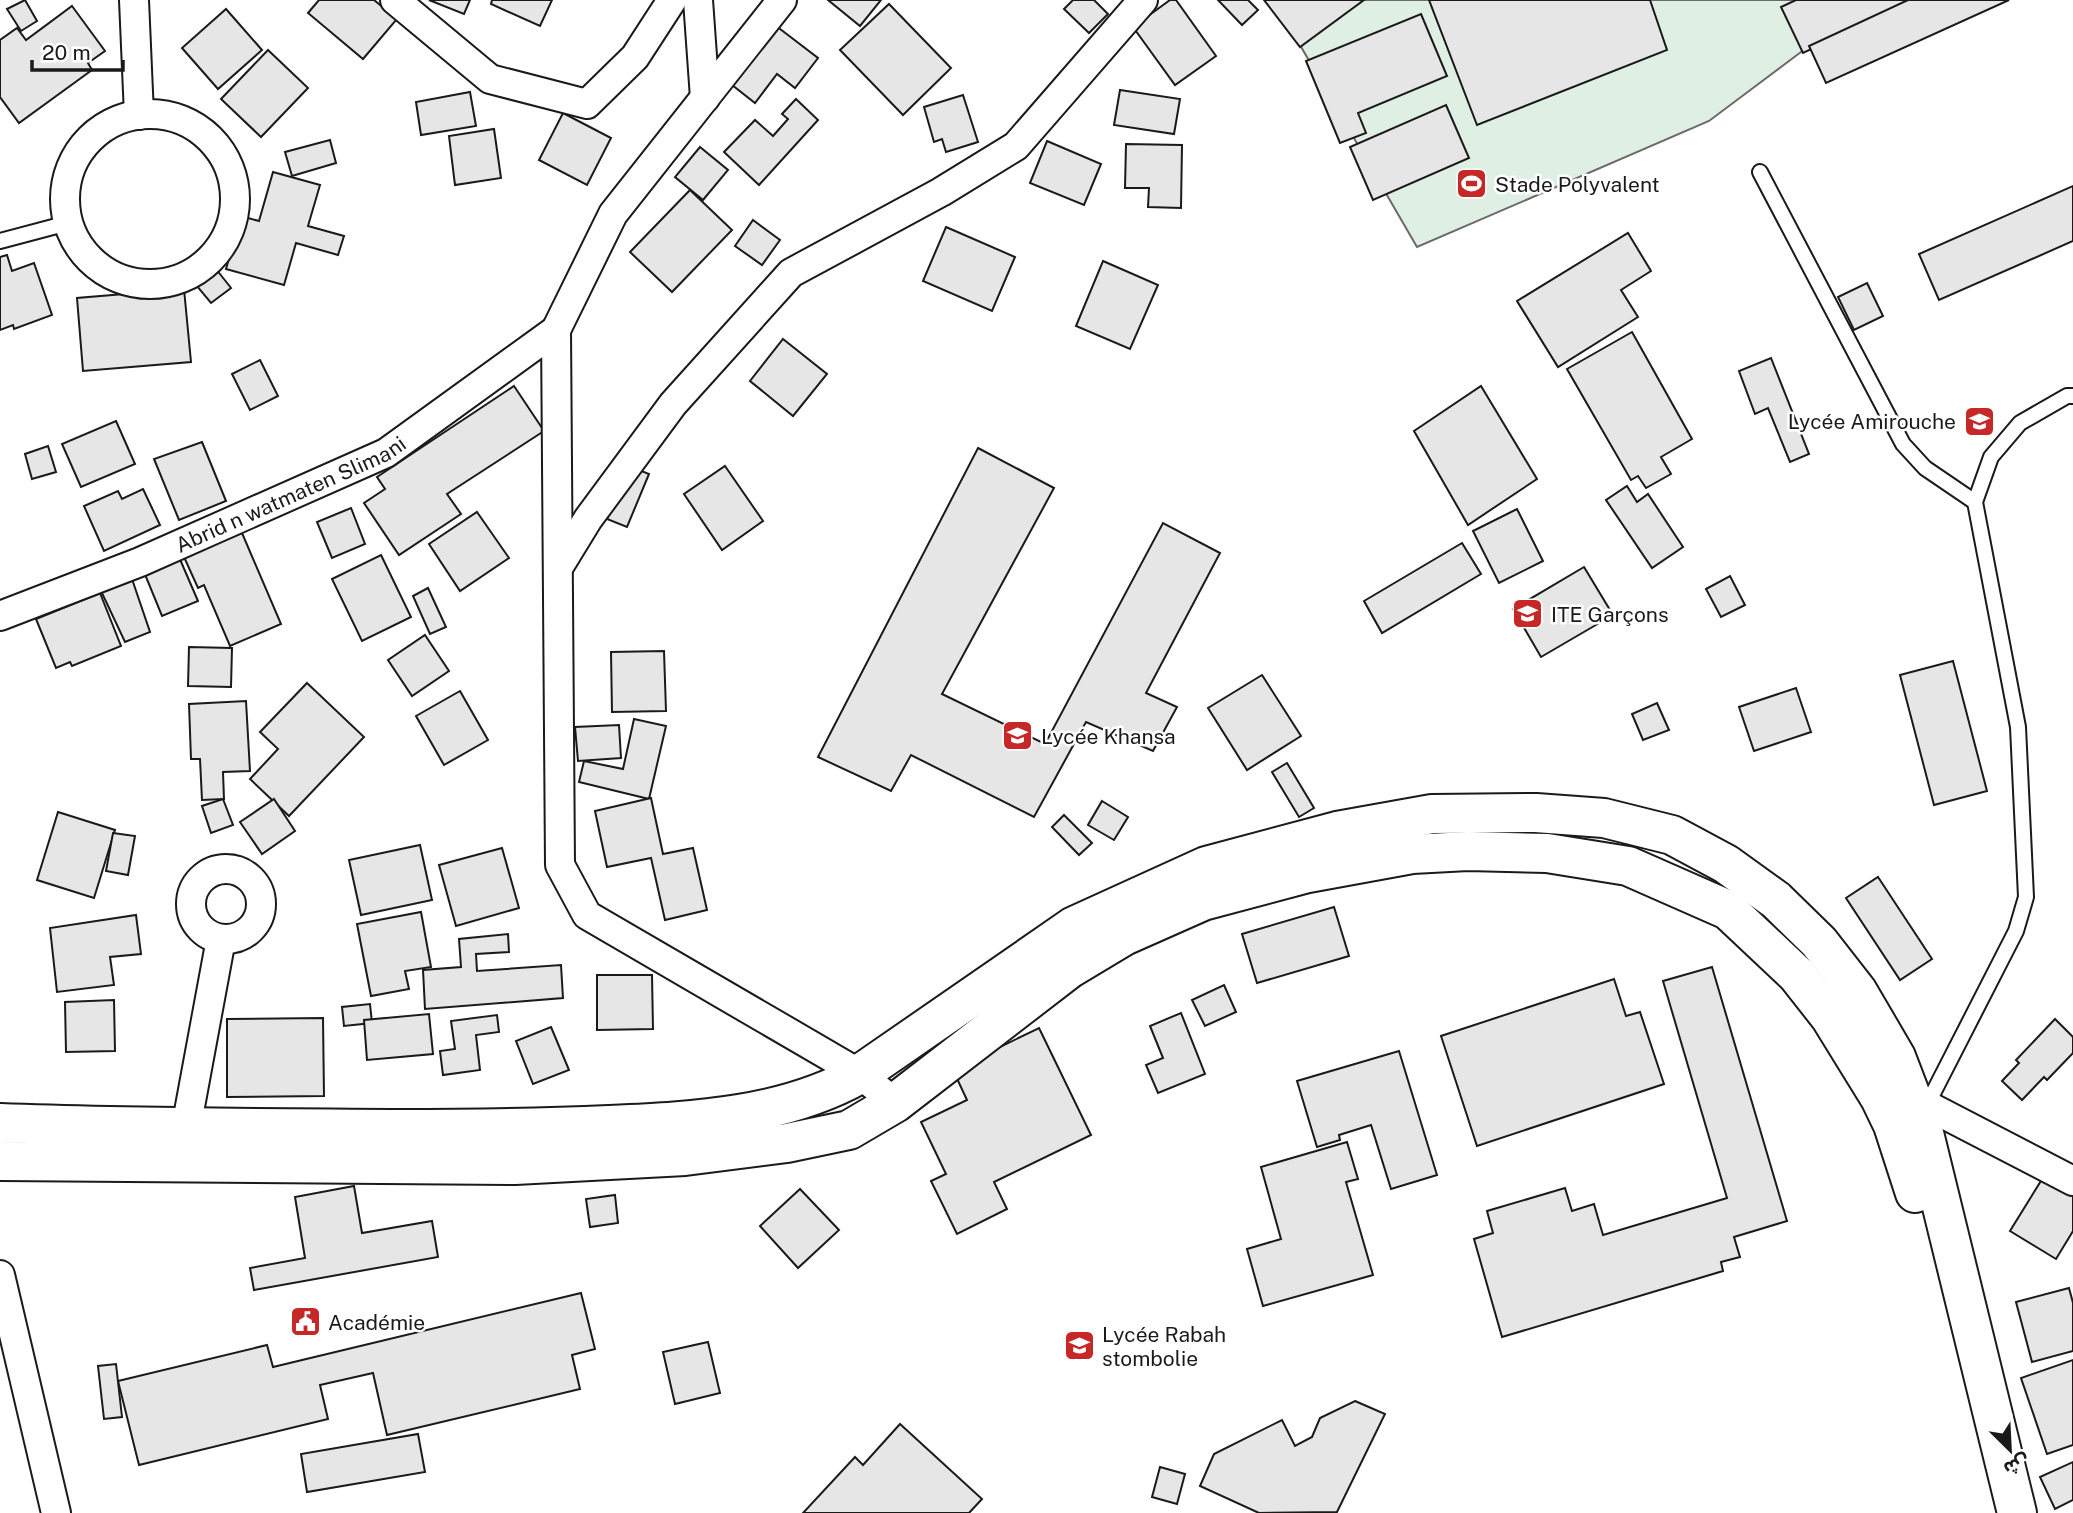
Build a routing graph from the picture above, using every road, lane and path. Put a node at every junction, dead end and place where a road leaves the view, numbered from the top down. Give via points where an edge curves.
1 (134, 0) edge
2 (672, 0) edge
3 (698, 0) edge
4 (782, 0) edge
5 (1143, 0) edge
6 (409, 5) edge
7 (705, 98) junction
8 (139, 116) junction
9 (1759, 172) dead end
10 (68, 223) junction
11 (0, 241) edge
12 (556, 330) junction
13 (2073, 396) edge
14 (1975, 502) junction
15 (558, 568) junction
16 (0, 616) edge
17 (220, 939) dead end
18 (860, 1074) junction
19 (1906, 1100) junction
20 (895, 1103) junction
21 (0, 1123) edge
22 (186, 1128) junction
23 (0, 1161) edge
24 (2073, 1181) edge
25 (0, 1275) edge
26 (57, 1513) edge
27 (2017, 1513) edge

1 - 8 street
2 - 6 street via 635,57 587,104 489,79
3 - 7 street
4 - 7 street
5 - 15 street via 1016,146 791,273 673,404 588,519
7 - 12 street via 613,214
8 - 10 street via 121,119 97,132 79,152 67,177 64,204
8 - 10 street via 175,117 200,129 219,148 232,172 237,201 231,230 216,255 193,274 165,284 135,284 108,274 85,256
9 - 14 lane via 1903,444 1924,468
10 - 11 lane
12 - 15 street
12 - 16 street, Abrid n watmaten Slimani via 386,453 140,562
13 - 14 lane via 2020,423 1991,457
14 - 19 lane via 2018,727 2026,897 2016,932
15 - 18 street via 560,865 587,915
17 - 22 street
18 - 19 main road via 1074,926 1206,866 1337,831 1432,814 1536,813 1604,818 1672,835 1726,864 1776,900 1819,942 1858,992 1896,1057
18 - 20 street
18 - 22 main road via 833,1090 781,1107 683,1122 525,1129
19 - 20 main road via 1797,975 1728,910 1629,866 1547,853 1468,851 1412,854 1308,873 1203,901 1124,936 1069,969
19 - 24 street
19 - 27 main road via 1893,1125
20 - 23 main road via 849,1130 685,1156 515,1166
21 - 22 main road
25 - 26 street

